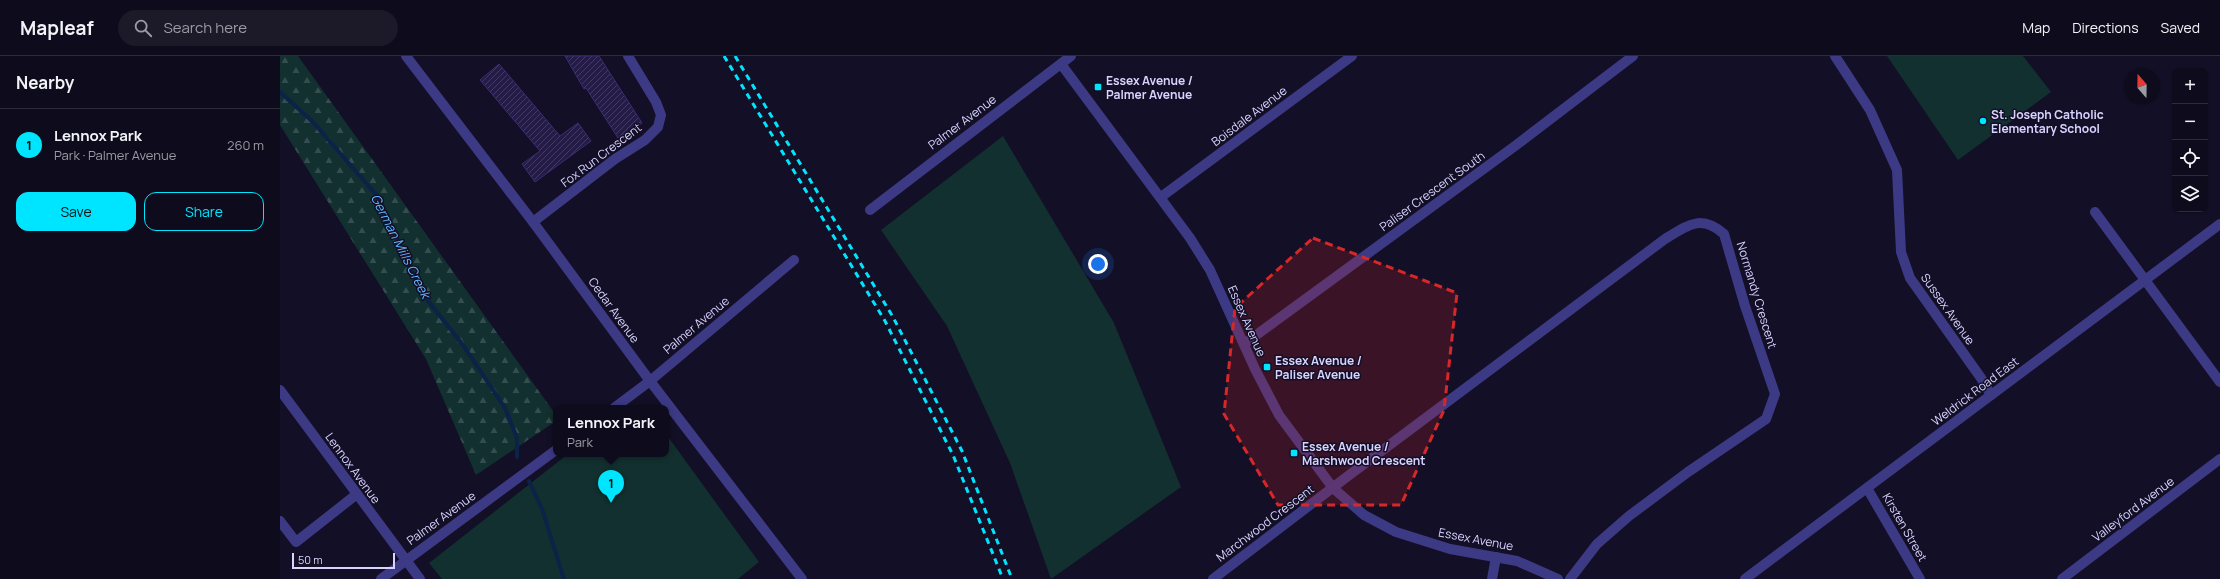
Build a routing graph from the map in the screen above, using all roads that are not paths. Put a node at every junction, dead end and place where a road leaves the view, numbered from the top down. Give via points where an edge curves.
1 (406, 56) edge
2 (628, 56) edge
3 (1071, 56) edge
4 (1352, 56) edge
5 (1633, 56) edge
6 (1835, 56) edge
7 (1061, 64) junction
8 (1161, 197) junction
9 (870, 210) dead end
10 (2095, 212) dead end
11 (533, 222) junction
12 (2220, 224) edge
13 (794, 260) dead end
14 (2146, 279) junction
15 (1244, 344) junction
16 (650, 381) junction
17 (2220, 382) edge
18 (280, 390) edge
19 (1991, 395) junction
20 (618, 405) edge
21 (668, 405) edge
22 (669, 406) edge
23 (553, 452) edge
24 (2220, 460) edge
25 (1333, 488) junction
26 (1867, 488) junction
27 (357, 494) junction
28 (280, 521) edge
29 (1496, 557) junction
30 (406, 561) junction
31 (381, 579) edge
32 (420, 579) edge
33 (802, 579) edge
34 (1213, 579) edge
35 (1492, 579) edge
36 (1558, 579) edge
37 (1570, 579) edge
38 (1745, 579) edge
39 (1920, 579) edge
40 (2062, 579) edge

1 - 11 street, Cedar Avenue
2 - 11 street, Fox Run Crescent via 656,102 661,115 658,127 645,140 615,159
3 - 7 street, Palmer Avenue
4 - 8 street, Boisdale Avenue
5 - 15 street, Paliser Crescent South via 1509,151
6 - 19 street, Sussex Avenue via 1870,110 1897,170 1901,252 1910,278
7 - 8 street, Essex Avenue
7 - 9 street, Palmer Avenue
8 - 15 street, Essex Avenue via 1210,270
10 - 14 street
11 - 16 street, Cedar Avenue
12 - 14 street, Weldrick Road East
13 - 16 street, Palmer Avenue
14 - 17 street
14 - 19 street, Weldrick Road East
15 - 25 street, Essex Avenue via 1279,415
16 - 20 street, Palmer Avenue
16 - 21 street, Cedar Avenue
18 - 27 street, Lennox Avenue
19 - 26 street, Weldrick Road East
22 - 33 street, Cedar Avenue
23 - 30 street, Palmer Avenue
24 - 40 street, Valleyford Avenue
25 - 29 street, Essex Avenue via 1364,515 1396,532 1450,549
25 - 34 street, Marchwood Crescent
25 - 37 street, Normandy Crescent via 1665,239 1683,228 1703,222 1715,226 1724,234 1775,394 1771,408 1766,419 1752,430 1688,472 1629,516 1597,544
26 - 38 street, Weldrick Road East
26 - 39 street, Kirsten Street
27 - 28 street via 296,542
27 - 30 street, Lennox Avenue
29 - 35 street
29 - 36 street, Essex Avenue via 1517,561
30 - 31 street, Palmer Avenue
30 - 32 street, Lennox Avenue

